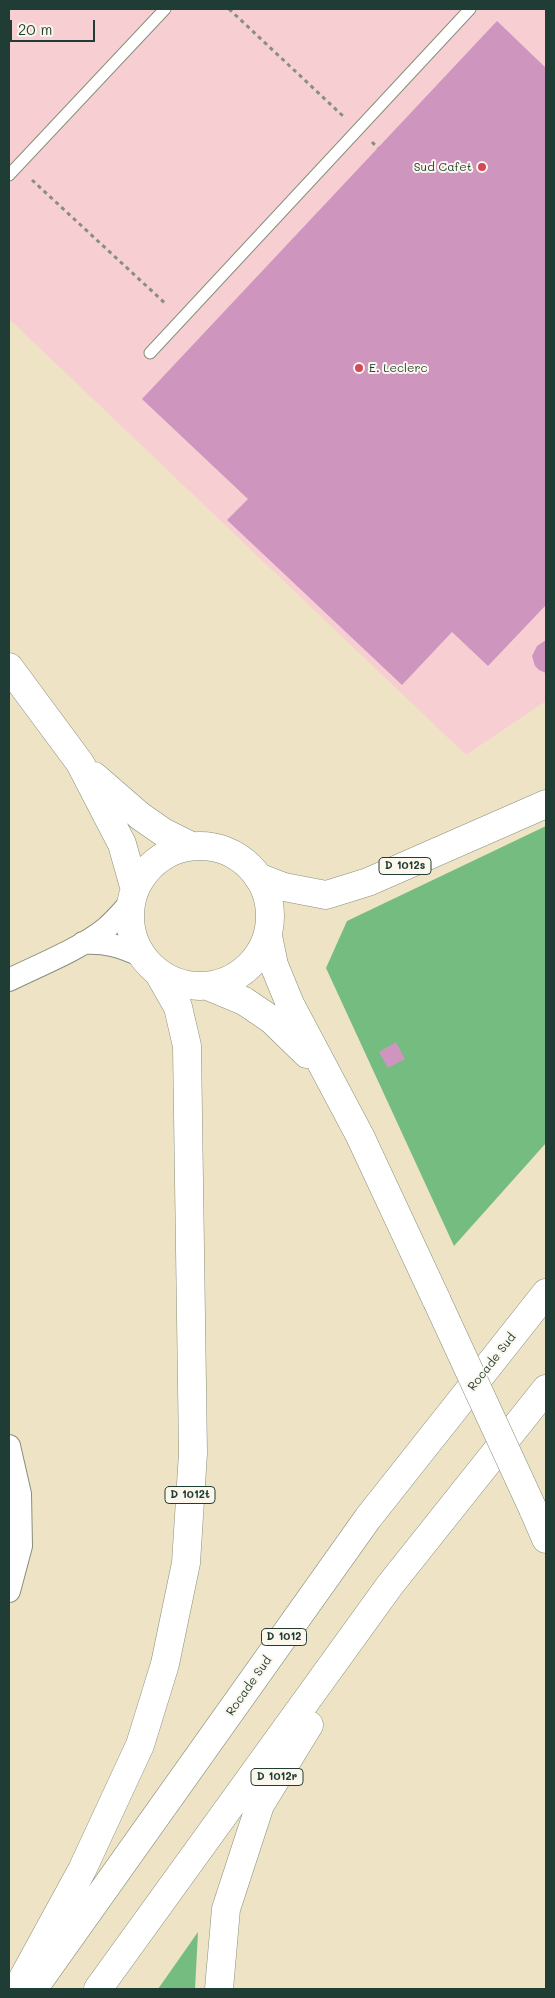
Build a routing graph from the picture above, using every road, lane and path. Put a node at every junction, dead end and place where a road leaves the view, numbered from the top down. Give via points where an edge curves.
1 (165, 9) edge
2 (229, 9) edge
3 (470, 9) edge
4 (358, 129) junction
5 (378, 148) dead end
6 (17, 166) junction
7 (9, 175) edge
8 (182, 319) junction
9 (150, 353) dead end
10 (9, 667) edge
11 (80, 763) junction
12 (546, 804) edge
13 (191, 846) junction
14 (258, 877) junction
15 (133, 896) junction
16 (268, 936) junction
17 (83, 943) junction
18 (150, 964) junction
19 (9, 980) edge
20 (208, 986) junction
21 (329, 1077) junction
22 (546, 1293) edge
23 (546, 1389) edge
24 (9, 1446) edge
25 (546, 1539) edge
26 (390, 1585) junction
27 (9, 1591) edge
28 (17, 1989) edge
29 (34, 1989) edge
30 (98, 1989) edge
31 (219, 1989) edge

1 - 6 lane
2 - 4 path
3 - 4 lane
4 - 5 path
4 - 8 lane
6 - 7 lane
6 - 8 path
8 - 9 lane
10 - 11 main road
11 - 13 main road via 140,816
11 - 15 main road via 122,844
12 - 14 main road, D 1012s via 368,882 326,894 284,887
13 - 14 main road via 229,852
13 - 15 main road via 173,851 157,861 144,874
14 - 16 main road via 268,896 271,916
15 - 17 street via 117,919
15 - 18 main road via 130,920 134,938
16 - 20 main road via 259,955 245,970 228,981
16 - 21 main road via 274,965 290,1004
17 - 18 street via 117,945
17 - 19 street
18 - 20 main road via 173,981 190,986
18 - 28 main road, D 1012t via 178,1007 187,1046 192,1454 186,1563 166,1664 140,1745 82,1870
20 - 21 main road via 244,1001 272,1020
21 - 25 main road, bridge via 360,1136
22 - 29 main road, Rocade Sud / D 1012 via 368,1518
23 - 26 main road
24 - 27 street via 20,1494 21,1546
26 - 30 main road
26 - 31 main road, D 1012r via 260,1806 226,1909

